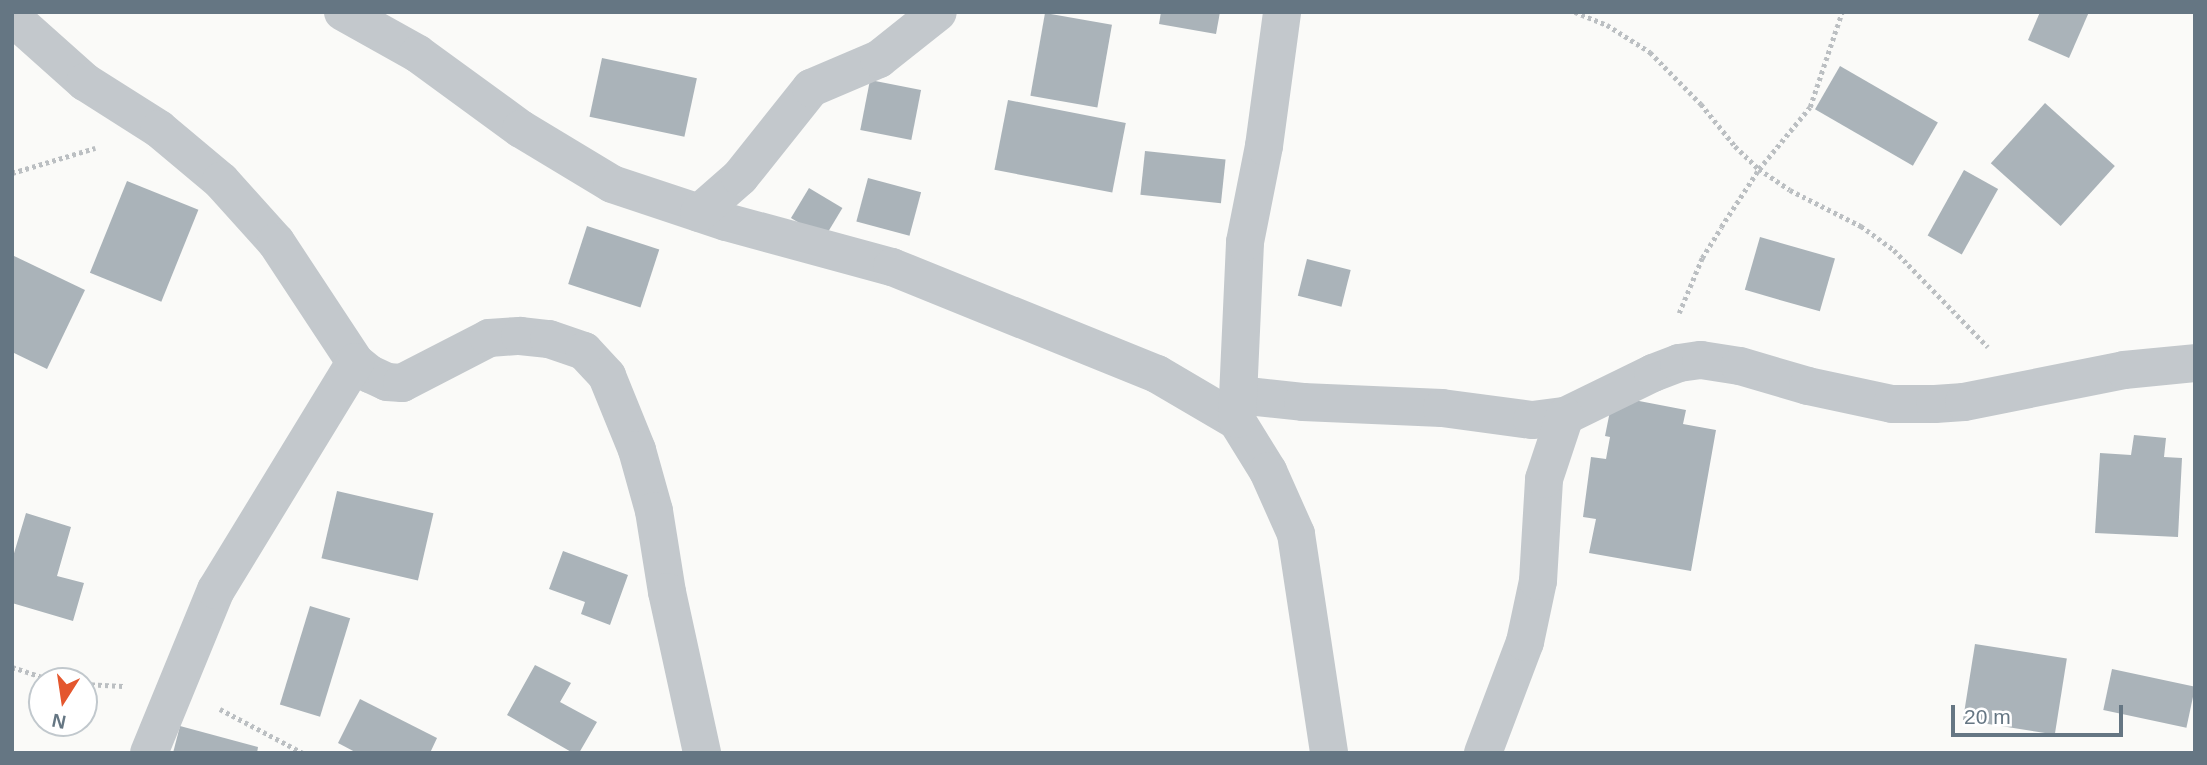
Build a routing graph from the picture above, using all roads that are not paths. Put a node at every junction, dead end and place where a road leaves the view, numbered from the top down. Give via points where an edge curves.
1 (343, 12) edge
2 (937, 12) edge
3 (1282, 12) edge
4 (12, 17) edge
5 (699, 213) junction
6 (355, 362) junction
7 (2195, 363) edge
8 (1237, 408) junction
9 (1565, 416) junction
10 (149, 753) edge
11 (702, 753) edge
12 (1329, 753) edge
13 (1483, 753) edge

1 - 5 street via 418,54 521,129 612,184
2 - 5 street via 879,59 811,88 740,177
3 - 8 street via 1264,146 1245,242
4 - 6 street via 85,82 159,130 221,181 276,242
5 - 8 street via 892,267
6 - 10 street via 216,590
6 - 11 street via 379,378 402,383 489,338 520,336 584,351 607,376 637,450 654,511
7 - 9 street via 2124,370 1964,402 1892,404 1702,360 1653,373
8 - 9 street via 1303,402 1442,408 1532,420
8 - 12 street via 1296,534
9 - 13 street via 1545,479 1538,581 1525,642

